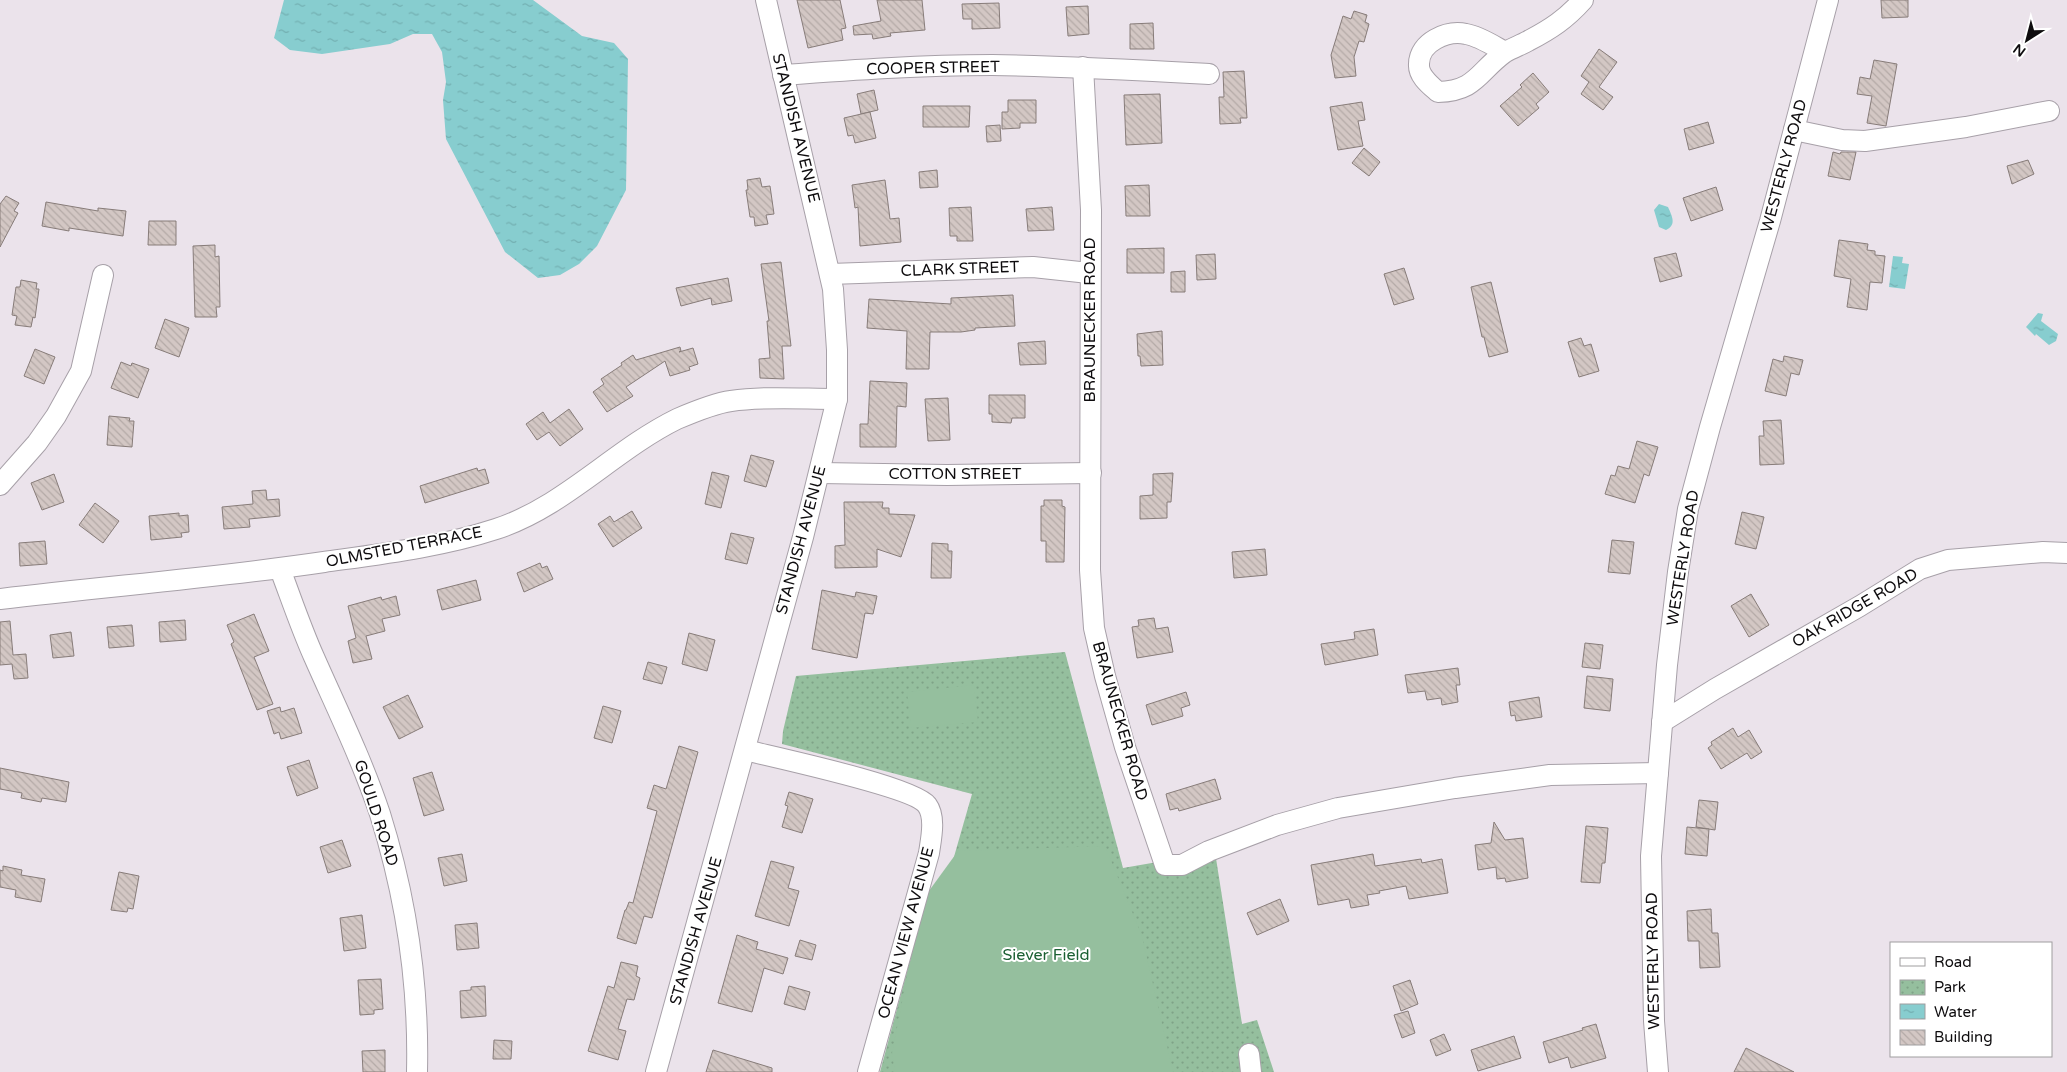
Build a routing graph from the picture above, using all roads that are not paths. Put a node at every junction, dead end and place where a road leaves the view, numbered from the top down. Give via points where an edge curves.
1 (766, 0) edge
2 (1584, 0) edge
3 (1828, 0) edge
4 (1506, 52) dead end
5 (1083, 67) junction
6 (1209, 74) dead end
7 (783, 75) junction
8 (2049, 111) dead end
9 (1794, 130) junction
10 (1089, 273) junction
11 (830, 274) junction
12 (103, 275) dead end
13 (836, 399) junction
14 (820, 473) junction
15 (1091, 473) junction
16 (0, 484) edge
17 (2067, 553) edge
18 (280, 569) junction
19 (0, 599) edge
20 (1662, 722) junction
21 (745, 750) junction
22 (1658, 773) junction
23 (417, 1072) edge
24 (656, 1072) edge
25 (868, 1072) edge
26 (1658, 1072) edge

1 - 7 street, STANDISH AVENUE
2 - 4 street via 1566,18
3 - 9 street, WESTERLY ROAD
5 - 6 street, COOPER STREET
5 - 7 street, COOPER STREET via 903,67
5 - 10 street, BRAUNECKER ROAD via 1091,210
7 - 11 street, STANDISH AVENUE
8 - 9 street via 1865,141 1842,140
9 - 20 street, WESTERLY ROAD via 1688,509
10 - 11 street, CLARK STREET via 1033,267
10 - 15 street, BRAUNECKER ROAD
11 - 13 street, STANDISH AVENUE via 837,350
12 - 16 street via 81,371 42,436
13 - 14 street, STANDISH AVENUE
13 - 18 street, OLMSTED TERRACE via 730,401 678,419 634,444 536,511 498,528 395,552
14 - 15 street, COTTON STREET
14 - 21 street, STANDISH AVENUE
15 - 22 street, BRAUNECKER ROAD via 1090,570 1094,628 1125,747 1165,865 1182,865 1277,825 1338,808 1550,775
17 - 20 street, OAK RIDGE ROAD via 1948,560 1920,569
18 - 19 street, OLMSTED TERRACE
18 - 23 street, GOULD ROAD via 380,814 400,886 418,1030
20 - 22 street, WESTERLY ROAD
21 - 24 street, STANDISH AVENUE
21 - 25 street, OCEAN VIEW AVENUE via 902,791 918,797 931,812 929,853
22 - 26 street, WESTERLY ROAD via 1651,856

